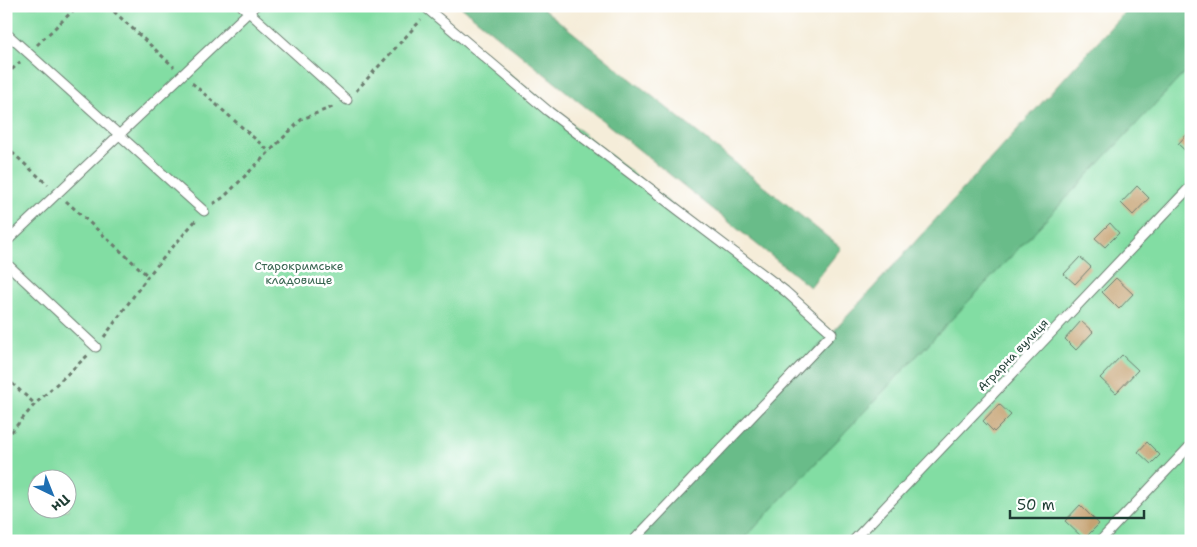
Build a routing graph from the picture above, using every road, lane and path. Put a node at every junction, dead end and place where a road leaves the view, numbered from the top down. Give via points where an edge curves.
1 (78, 6) edge
2 (424, 6) edge
3 (248, 8) edge
4 (6, 33) edge
5 (28, 53) junction
6 (6, 75) edge
7 (347, 100) dead end
8 (119, 135) junction
9 (6, 147) edge
10 (1191, 186) edge
11 (58, 194) junction
12 (204, 211) dead end
13 (6, 242) edge
14 (6, 264) edge
15 (148, 276) dead end
16 (96, 347) dead end
17 (6, 378) edge
18 (35, 404) dead end
19 (1191, 445) edge
20 (633, 541) edge
21 (853, 541) edge
22 (1100, 541) edge

1 - 5 path
2 - 20 lane via 548,111 785,291 832,332
3 - 7 lane
3 - 8 lane
4 - 5 lane
5 - 6 path
5 - 8 lane
8 - 11 lane
8 - 12 lane
9 - 11 path
10 - 21 lane, Аграрна вулиця
11 - 13 lane
11 - 15 path
14 - 16 lane
17 - 18 path
19 - 22 lane

